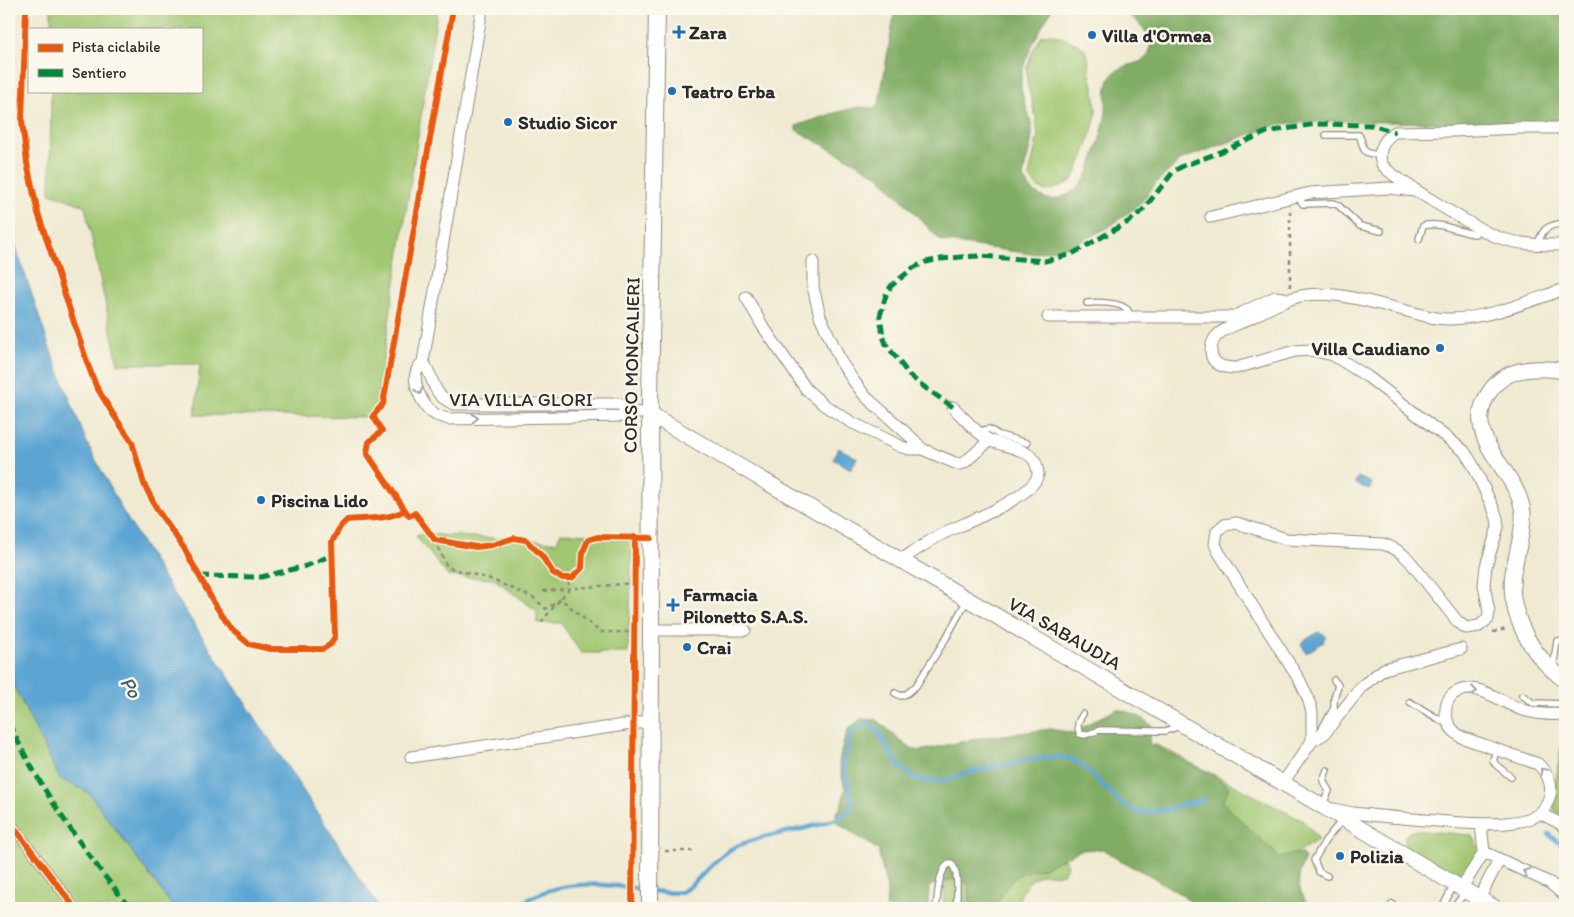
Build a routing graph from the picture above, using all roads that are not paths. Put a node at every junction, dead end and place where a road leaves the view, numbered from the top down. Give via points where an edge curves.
1 (482, 9) edge
2 (657, 9) edge
3 (1565, 128) edge
4 (1326, 135) dead end
5 (1380, 154) junction
6 (1417, 191) junction
7 (1295, 195) junction
8 (1211, 217) dead end
9 (1565, 223) edge
10 (1479, 228) junction
11 (1381, 231) dead end
12 (1419, 239) dead end
13 (1538, 244) junction
14 (1565, 246) edge
15 (813, 261) dead end
16 (1565, 289) edge
17 (746, 297) dead end
18 (1288, 300) junction
19 (1087, 303) dead end
20 (1048, 317) dead end
21 (1129, 318) junction
22 (423, 362) junction
23 (1565, 371) edge
24 (953, 406) dead end
25 (633, 412) junction
26 (650, 414) junction
27 (979, 433) junction
28 (990, 440) junction
29 (1026, 443) dead end
30 (922, 449) junction
31 (901, 560) junction
32 (967, 600) junction
33 (651, 630) junction
34 (745, 630) dead end
35 (1565, 642) edge
36 (1461, 649) dead end
37 (1553, 670) junction
38 (1334, 680) dead end
39 (1565, 681) edge
40 (895, 693) dead end
41 (1522, 695) dead end
42 (1410, 702) dead end
43 (1565, 704) edge
44 (1083, 714) dead end
45 (1565, 714) edge
46 (651, 721) junction
47 (1449, 725) junction
48 (1182, 726) junction
49 (1312, 741) junction
50 (1496, 749) junction
51 (411, 757) dead end
52 (1327, 770) dead end
53 (1512, 776) dead end
54 (1282, 784) junction
55 (1322, 806) junction
56 (1540, 813) junction
57 (1343, 818) junction
58 (9, 821) edge
59 (1480, 824) junction
60 (1564, 824) edge
61 (1484, 852) junction
62 (1499, 860) junction
63 (1327, 876) dead end
64 (1465, 891) junction
65 (1565, 896) edge
66 (75, 908) edge
67 (650, 908) edge
68 (936, 908) edge
69 (957, 908) edge
70 (1442, 908) edge
71 (1453, 908) edge
72 (1495, 908) edge

1 - 22 street
2 - 26 main road, CORSO MONCALIERI
3 - 5 street via 1396,132 1384,144
4 - 5 lane via 1359,135 1364,151
5 - 6 street via 1388,172
6 - 7 street via 1389,188
6 - 10 street
7 - 8 street
7 - 11 lane via 1303,204 1334,203 1360,226
9 - 13 lane via 1546,228
10 - 12 lane via 1475,234 1437,224 1426,225
10 - 13 street via 1514,242
13 - 14 street
15 - 30 street via 813,287 820,316 841,362 866,396
16 - 18 street via 1488,314 1450,319 1339,296 1316,294
17 - 30 street via 806,389 824,406 902,447
18 - 21 street via 1275,297 1234,317
18 - 49 street via 1218,334 1211,348 1214,362 1226,368 1236,368 1295,351 1310,350 1345,361 1464,451 1494,510 1498,527 1486,566 1484,585 1488,619 1479,626 1466,628 1409,560 1391,546 1286,538 1237,523 1224,525 1217,531 1215,544 1218,551 1308,698 1312,712
19 - 21 lane via 1099,301 1124,307
20 - 21 street
22 - 25 street, VIA VILLA GLORI via 437,393 454,404 620,404
22 -> 25 street, VIA VILLA GLORI via 416,378 421,400 436,415 448,419 628,416
23 - 37 street via 1523,370 1509,375 1488,393 1481,421 1481,430 1515,490 1523,514 1512,576 1519,620 1536,653
24 - 27 street
25 - 26 street, VIA VILLA GLORI
26 - 31 street, VIA SABAUDIA
26 - 33 main road, CORSO MONCALIERI
27 - 28 street
27 - 29 lane via 989,429
28 - 30 street via 960,464
28 - 31 street via 1030,456 1037,469 1036,480 1005,505 932,539
31 - 32 street, VIA SABAUDIA
32 - 40 lane via 916,686 901,696
32 - 48 street, VIA SABAUDIA
33 - 34 street
33 - 46 main road, CORSO MONCALIERI
35 - 37 lane via 1557,641
36 - 49 street via 1384,669 1362,686 1324,734
37 - 39 street
38 - 49 lane via 1338,689 1334,708
41 - 43 lane via 1532,702
42 - 47 lane
44 - 48 lane via 1077,729 1085,735 1100,730 1166,731
47 -> 45 street via 1445,711 1450,697 1458,691 1471,689 1521,710
46 - 51 street
46 - 67 main road, CORSO MONCALIERI
47 - 50 street via 1461,737
48 - 54 street, VIA SABAUDIA
49 - 54 street
50 - 53 lane via 1493,760
56 -> 50 street via 1551,793 1547,773 1538,764
52 - 55 lane via 1323,781 1329,791
54 - 55 street, VIA SABAUDIA
55 - 57 street
55 - 59 street, VIA SABAUDIA via 1353,814
56 - 59 street, VIA SABAUDIA via 1506,823
56 - 60 street
57 - 63 lane via 1314,860 1319,872
57 - 64 street
58 - 66 street
59 - 61 street
61 - 62 street
61 - 64 street
62 - 64 street
65 -> 62 street via 1550,883
64 - 70 lane
64 - 71 lane
64 - 72 street
68 - 69 lane via 943,870 951,863 956,874

